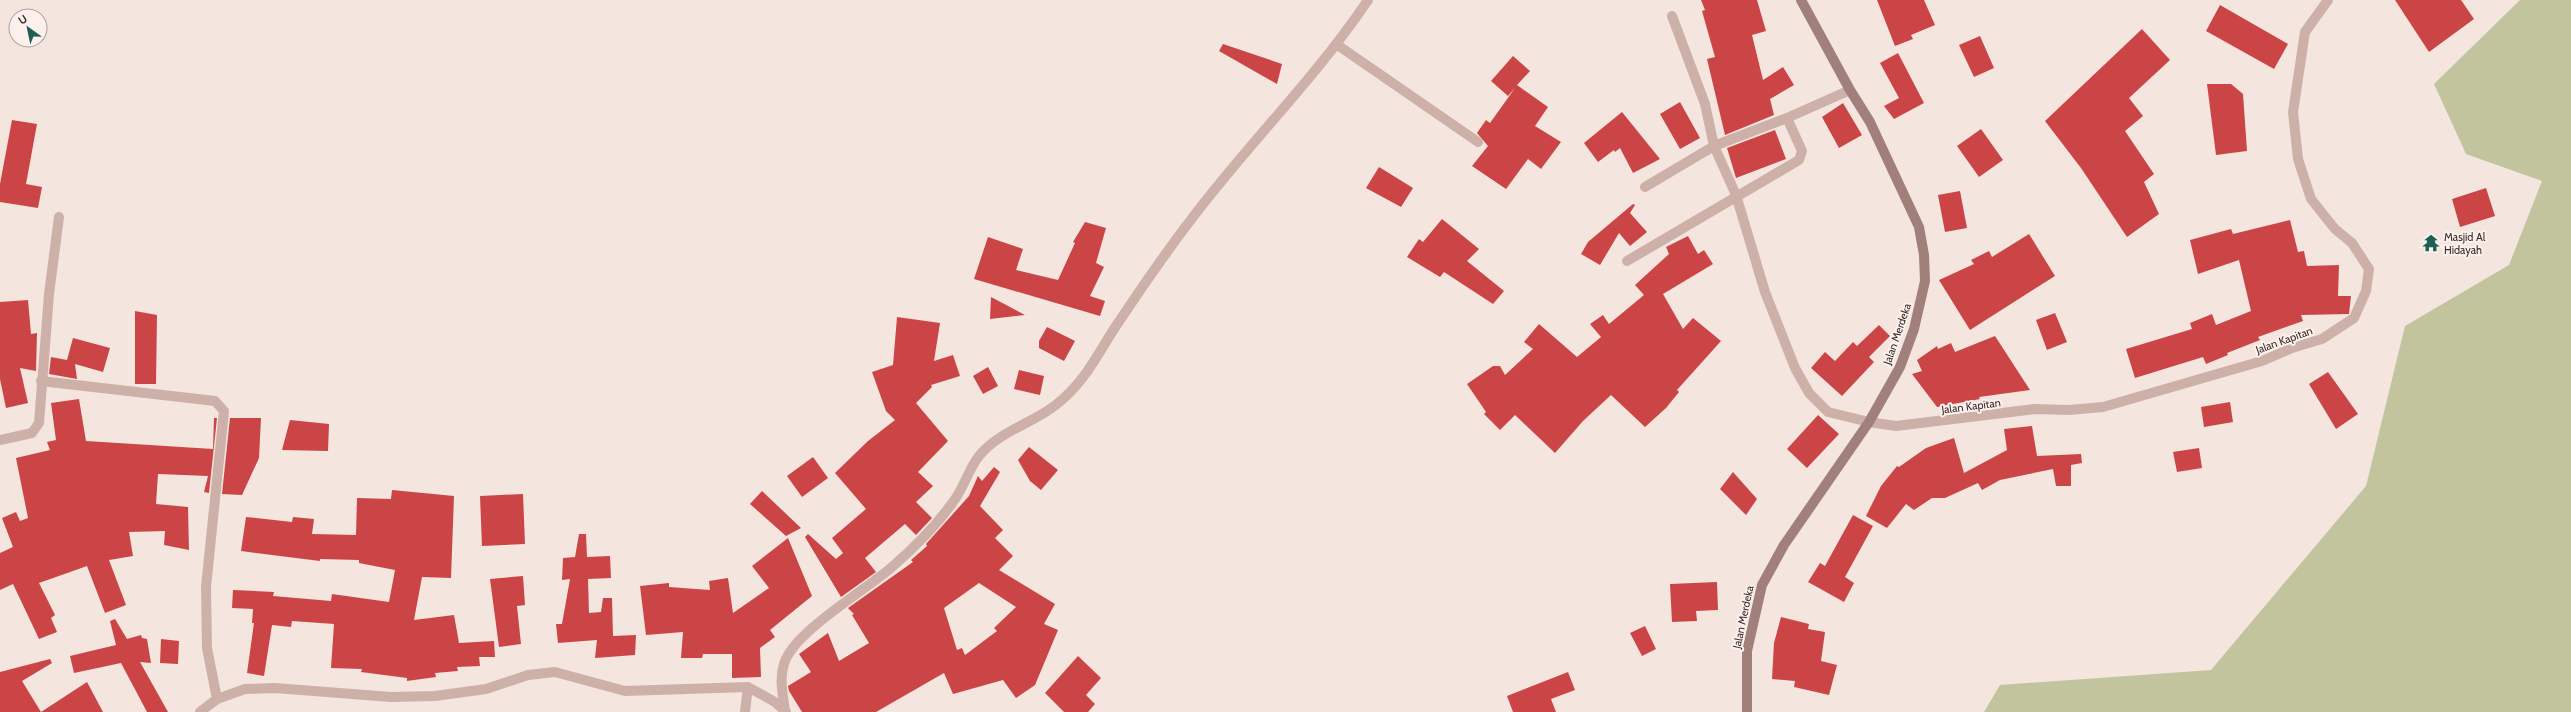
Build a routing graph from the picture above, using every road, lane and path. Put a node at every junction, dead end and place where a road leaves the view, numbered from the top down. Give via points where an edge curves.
1 (1368, 0) edge
2 (1801, 0) edge
3 (2328, 0) edge
4 (1672, 16) dead end
5 (1336, 44) junction
6 (1850, 90) junction
7 (1787, 118) junction
8 (1478, 142) dead end
9 (1714, 146) junction
10 (1645, 187) dead end
11 (1736, 196) junction
12 (59, 217) dead end
13 (1627, 261) dead end
14 (41, 381) junction
15 (1869, 422) junction
16 (0, 440) edge
17 (748, 687) junction
18 (217, 699) junction
19 (785, 711) edge
20 (200, 712) edge
21 (746, 712) edge
22 (1747, 712) edge

1 - 5 street
2 - 6 street, Jalan Merdeka
3 - 15 street, Jalan Kapitan via 2305,32 2293,112 2298,159 2311,199 2335,229 2352,243 2369,269 2366,291 2354,318 2322,339 2262,361 2103,407 2035,409 1896,426
4 - 9 street, Jalan Kapitan via 1705,104
5 - 8 street
5 - 19 street via 1190,221 1112,332 1096,362 1064,398 1035,419 994,442 979,456 954,500 925,536 891,568 836,610 791,650 784,663 781,680
6 - 7 street
6 - 15 street, Jalan Merdeka via 1870,122 1918,227 1924,255 1925,281 1914,329 1900,367
7 - 9 street
7 - 11 street via 1802,151 1800,160
9 - 10 street
9 - 11 street, Jalan Kapitan
11 - 13 street
11 - 15 street, Jalan Kapitan via 1765,292 1795,368 1809,393 1828,412
12 - 14 street
14 - 16 street via 37,429 24,436
14 - 18 street via 215,401 224,411 206,587 207,648
15 - 22 street, Jalan Merdeka via 1784,545 1762,585 1747,652
17 - 18 street via 625,691 611,689 579,676 555,672 528,675 486,689 435,696 391,697 259,688 230,692
17 - 19 street via 775,702
17 - 21 street
18 - 20 street

